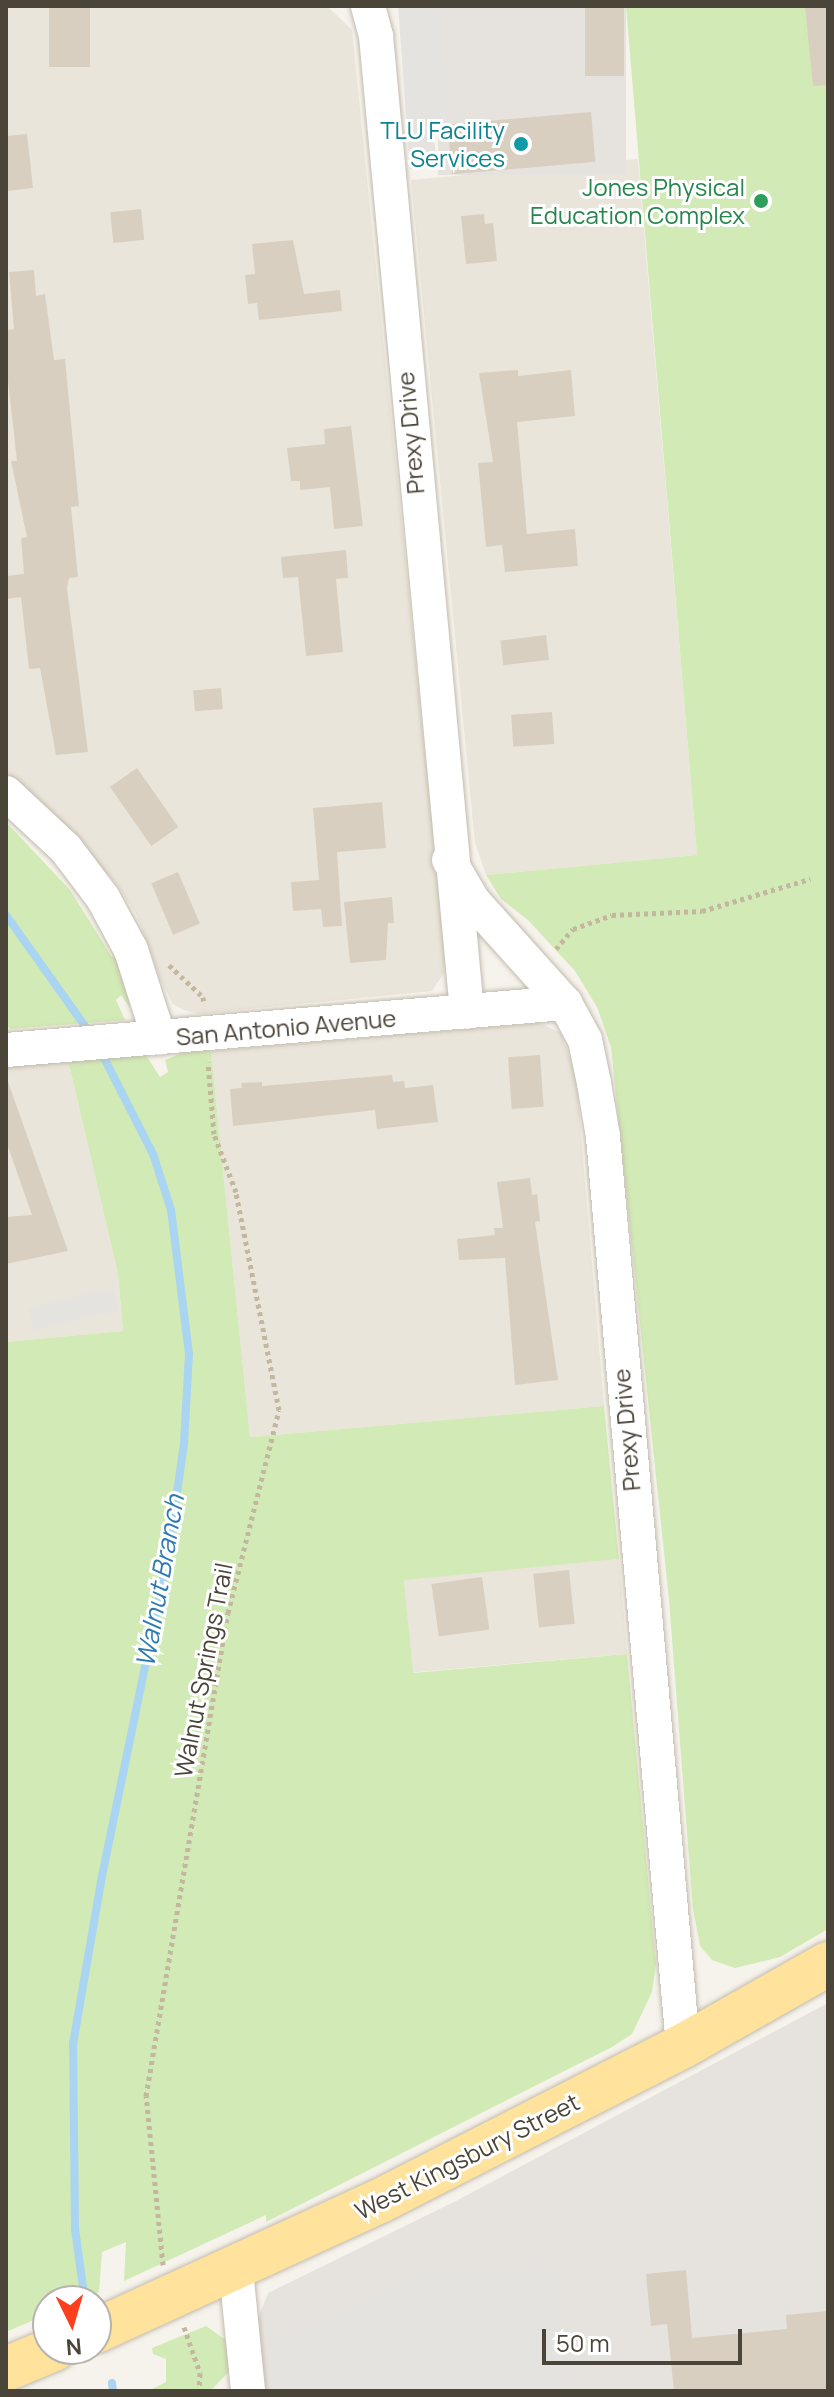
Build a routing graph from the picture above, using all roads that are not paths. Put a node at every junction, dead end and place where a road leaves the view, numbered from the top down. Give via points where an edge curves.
1 (368, 6) edge
2 (6, 793) edge
3 (449, 860) junction
4 (565, 1003) junction
5 (467, 1012) junction
6 (159, 1038) junction
7 (6, 1050) edge
8 (828, 1964) edge
9 (683, 2046) junction
10 (236, 2270) junction
11 (112, 2324) edge
12 (32, 2358) edge
13 (6, 2369) edge
14 (248, 2391) edge

1 - 3 street, Prexy Drive via 376,36
2 - 6 street via 82,868 131,950
3 - 4 street, Prexy Drive via 473,901
3 - 5 street, Prexy Drive
4 - 5 street, San Antonio Avenue
4 - 9 street, Prexy Drive via 585,1040 603,1137
5 - 6 street, San Antonio Avenue
6 - 7 street, San Antonio Avenue
8 - 9 main road, West Kingsbury Street
9 - 10 main road, West Kingsbury Street
10 - 11 main road, West Kingsbury Street
10 - 14 street
12 - 13 main road

